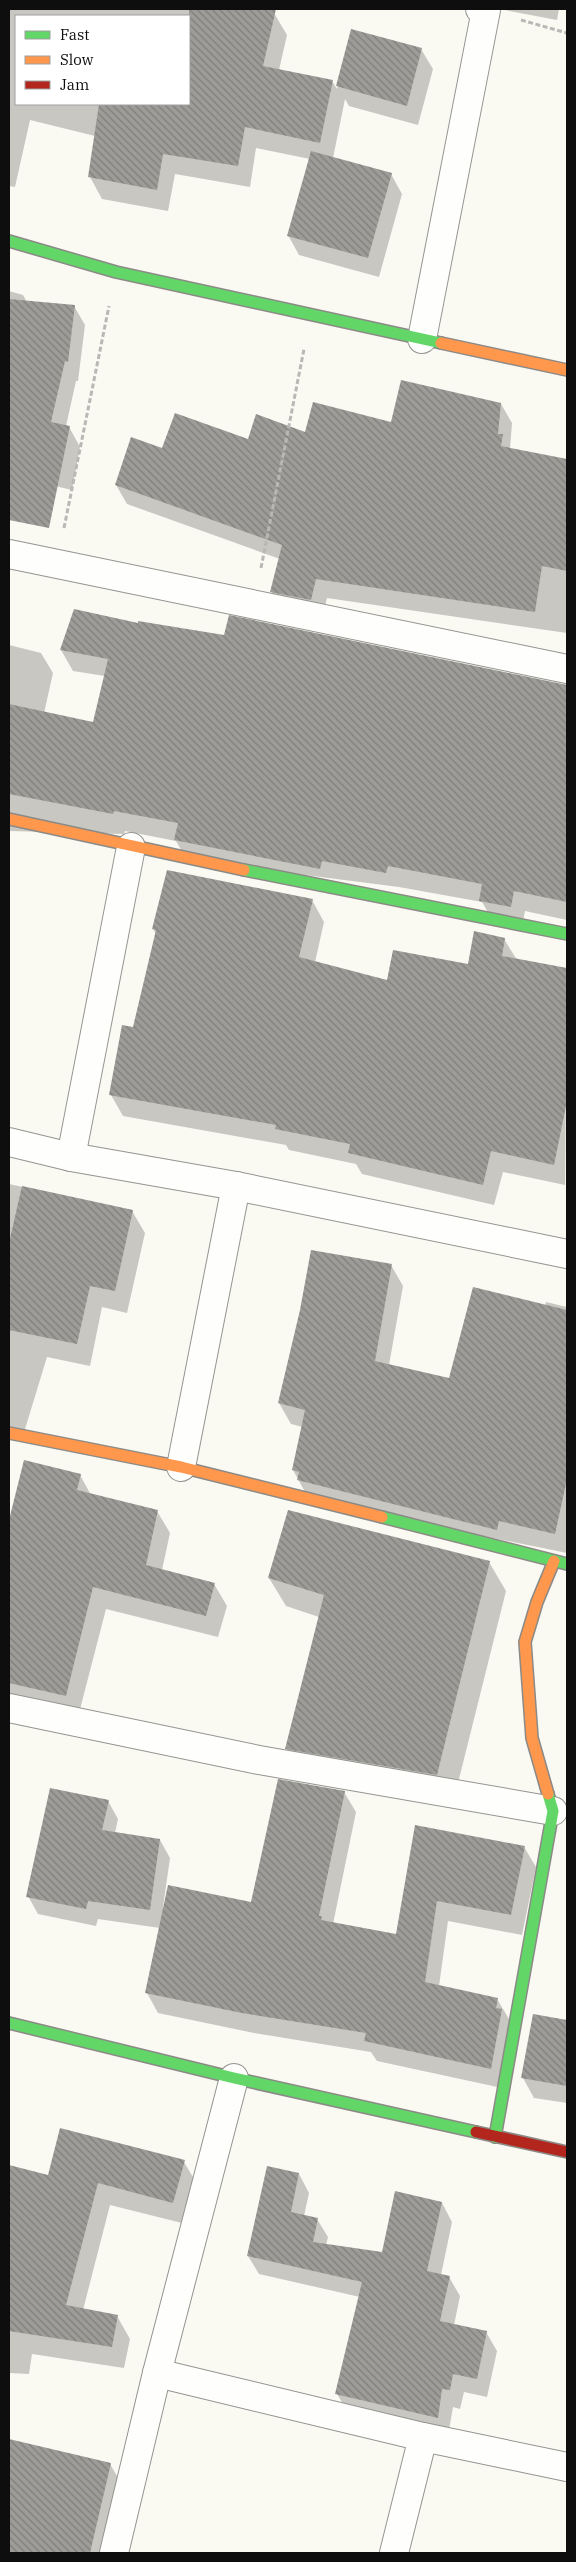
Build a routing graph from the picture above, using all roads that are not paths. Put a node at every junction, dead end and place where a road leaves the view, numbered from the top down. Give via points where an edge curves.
1 (483, 9) edge
2 (9, 241) edge
3 (422, 339) junction
4 (567, 370) edge
5 (9, 554) edge
6 (567, 669) edge
7 (9, 820) edge
8 (131, 847) junction
9 (567, 934) edge
10 (9, 1142) edge
11 (71, 1157) junction
12 (236, 1186) junction
13 (567, 1254) edge
14 (9, 1434) edge
15 (181, 1467) junction
16 (554, 1561) junction
17 (567, 1564) edge
18 (9, 1708) edge
19 (553, 1811) junction
20 (9, 2023) edge
21 (234, 2078) junction
22 (495, 2137) junction
23 (567, 2152) edge
24 (157, 2373) junction
25 (423, 2437) junction
26 (567, 2467) edge
27 (114, 2553) edge
28 (394, 2553) edge

1 - 3 street
2 - 3 street via 116,272
3 - 4 street
5 - 6 street
7 - 8 street
8 - 9 street
8 - 11 street
10 - 11 street
11 - 12 street
12 - 13 street
12 - 15 street
14 - 15 street
15 - 16 street
16 - 17 street
16 - 19 street via 525,1642 532,1738
18 - 19 street via 259,1760
19 - 22 street
20 - 21 street
21 - 22 street
21 - 24 street
22 - 23 street
24 - 25 street
24 - 27 street
25 - 26 street
25 - 28 street

